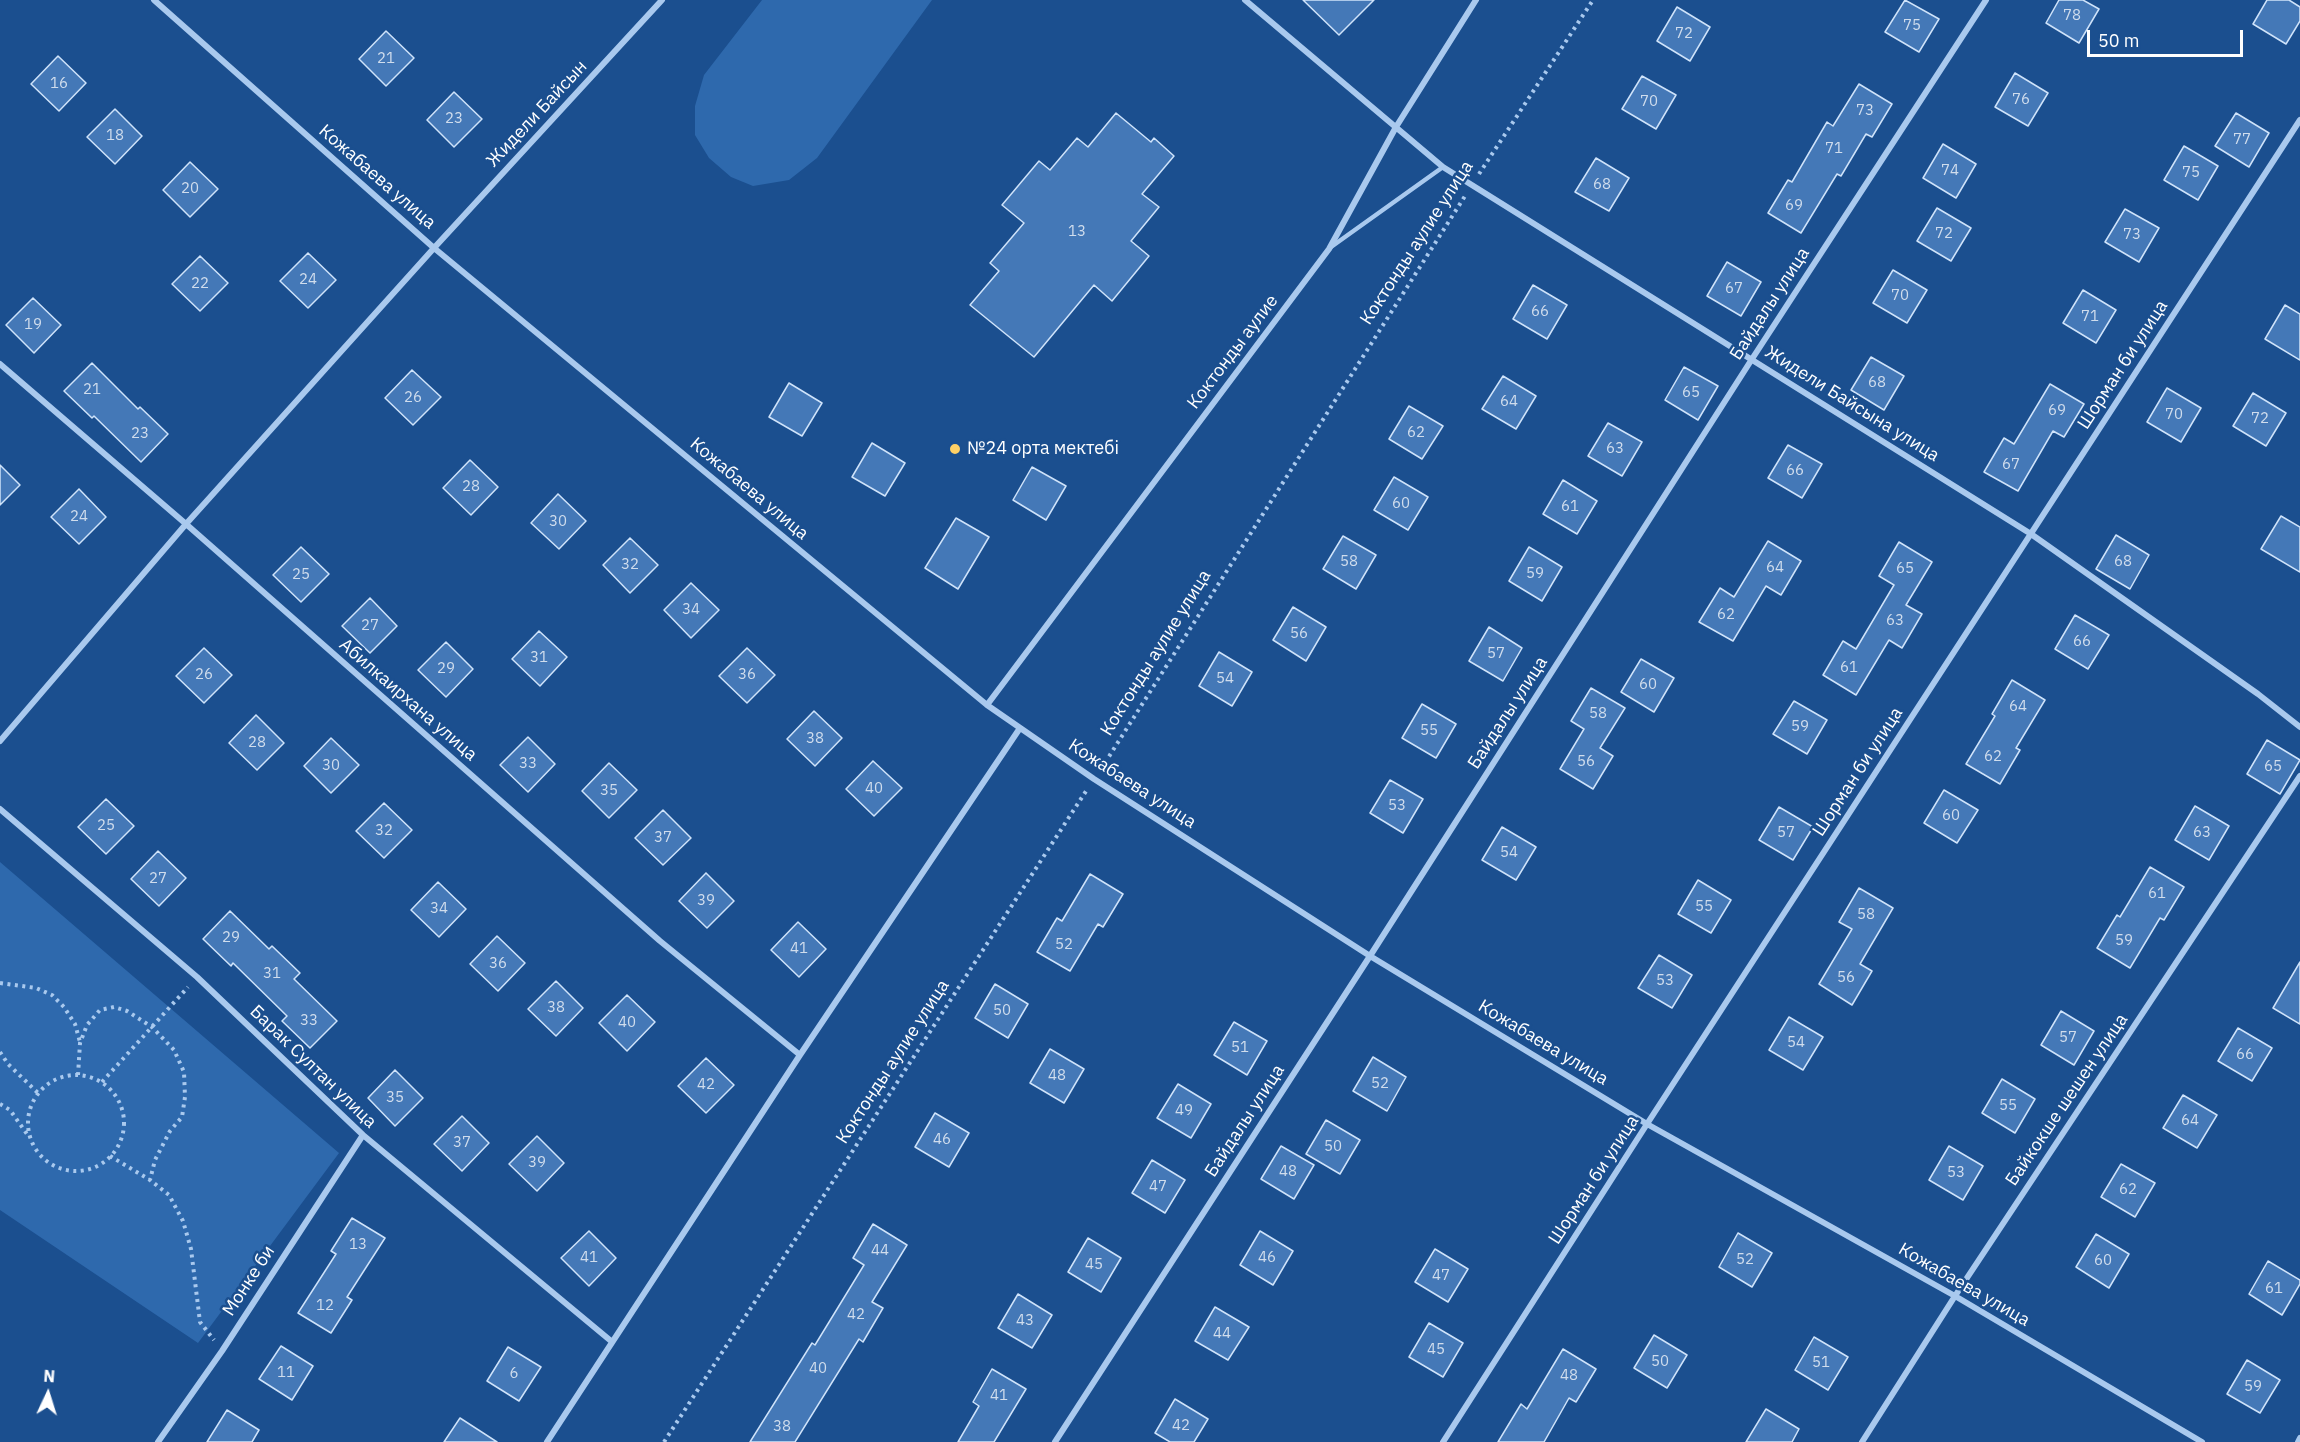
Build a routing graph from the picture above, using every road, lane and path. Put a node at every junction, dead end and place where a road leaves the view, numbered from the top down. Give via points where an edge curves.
1 (154, 0) edge
2 (662, 0) edge
3 (1245, 0) edge
4 (1476, 0) edge
5 (1593, 0) edge
6 (1986, 0) edge
7 (2300, 120) edge
8 (1396, 127) junction
9 (1443, 167) junction
10 (1473, 184) junction
11 (434, 248) junction
12 (1329, 249) junction
13 (1752, 359) junction
14 (0, 364) edge
15 (186, 524) junction
16 (2031, 534) junction
17 (987, 705) junction
18 (2300, 727) edge
19 (1020, 728) junction
20 (0, 741) edge
21 (2300, 776) edge
22 (1094, 779) junction
23 (0, 809) edge
24 (1370, 956) junction
25 (197, 976) junction
26 (0, 983) edge
27 (152, 1027) junction
28 (80, 1042) junction
29 (0, 1052) edge
30 (800, 1055) junction
31 (78, 1075) junction
32 (102, 1082) junction
33 (38, 1093) junction
34 (0, 1104) edge
35 (1647, 1124) junction
36 (28, 1135) junction
37 (363, 1136) junction
38 (110, 1156) junction
39 (150, 1180) junction
40 (1954, 1296) junction
41 (611, 1341) junction
42 (222, 1351) junction
43 (158, 1442) edge
44 (547, 1442) edge
45 (664, 1442) edge
46 (1055, 1442) edge
47 (1443, 1442) edge
48 (1862, 1442) edge
49 (2202, 1442) edge

1 - 11 street, Кожабаева улица
2 - 11 street, Жидели Байсын
3 - 8 street, Жидели Байсына улица
4 - 8 street, Коктонды аулие
5 - 10 path, Коктонды аулие улица
6 - 13 street, Байдалы улица
7 - 16 street, Шорман би улица
8 - 9 street, Жидели Байсына улица
8 - 12 street, Коктонды аулие
9 - 10 street, Жидели Байсына улица
9 - 12 lane
10 - 13 street, Жидели Байсына улица
10 - 22 path, Коктонды аулие улица
11 - 15 street, Жидели Байсын
11 - 17 street, Кожабаева улица
12 - 17 street, Коктонды аулие
13 - 16 street, Жидели Байсына улица
13 - 24 street, Байдалы улица
14 - 15 street, Абилкаирхана улица
15 - 20 street, Жидели Байсын
15 - 30 street, Абилкаирхана улица via 660,941
16 - 18 street, Жидели Байсына улица
16 - 35 street, Шорман би улица
17 - 19 street, Кожабаева улица
19 - 22 street, Кожабаева улица
19 - 30 street
21 - 40 street, Байкокше шешен улица
22 - 24 street, Кожабаева улица
22 - 45 path, Коктонды аулие улица
23 - 25 street, Барак Султан улица
24 - 35 street, Кожабаева улица
24 - 46 street, Байдалы улица
25 - 27 path
25 - 37 street, Барак Султан улица
26 - 28 path via 25,985 52,995 75,1024
27 - 28 path via 114,1007 100,1010 87,1025
27 - 32 path
27 - 39 path via 174,1050 184,1072 185,1097 182,1117 160,1150
28 - 31 path
29 - 33 path
30 - 41 street
31 - 32 path
31 - 33 path via 54,1079
32 - 38 path via 114,1092 124,1121 122,1136
33 - 36 path via 31,1102
34 - 36 path via 10,1110
35 - 40 street, Кожабаева улица
35 - 47 street, Шорман би улица
36 - 38 path via 35,1150 61,1169 92,1168
37 - 41 street, Барак Султан улица
37 - 42 street, Монке би
38 - 39 path
39 - 42 path via 169,1195 183,1221 191,1249 200,1322
40 - 48 street, Байкокше шешен улица
40 - 49 street, Кожабаева улица
41 - 44 street
42 - 43 street, Монке би

